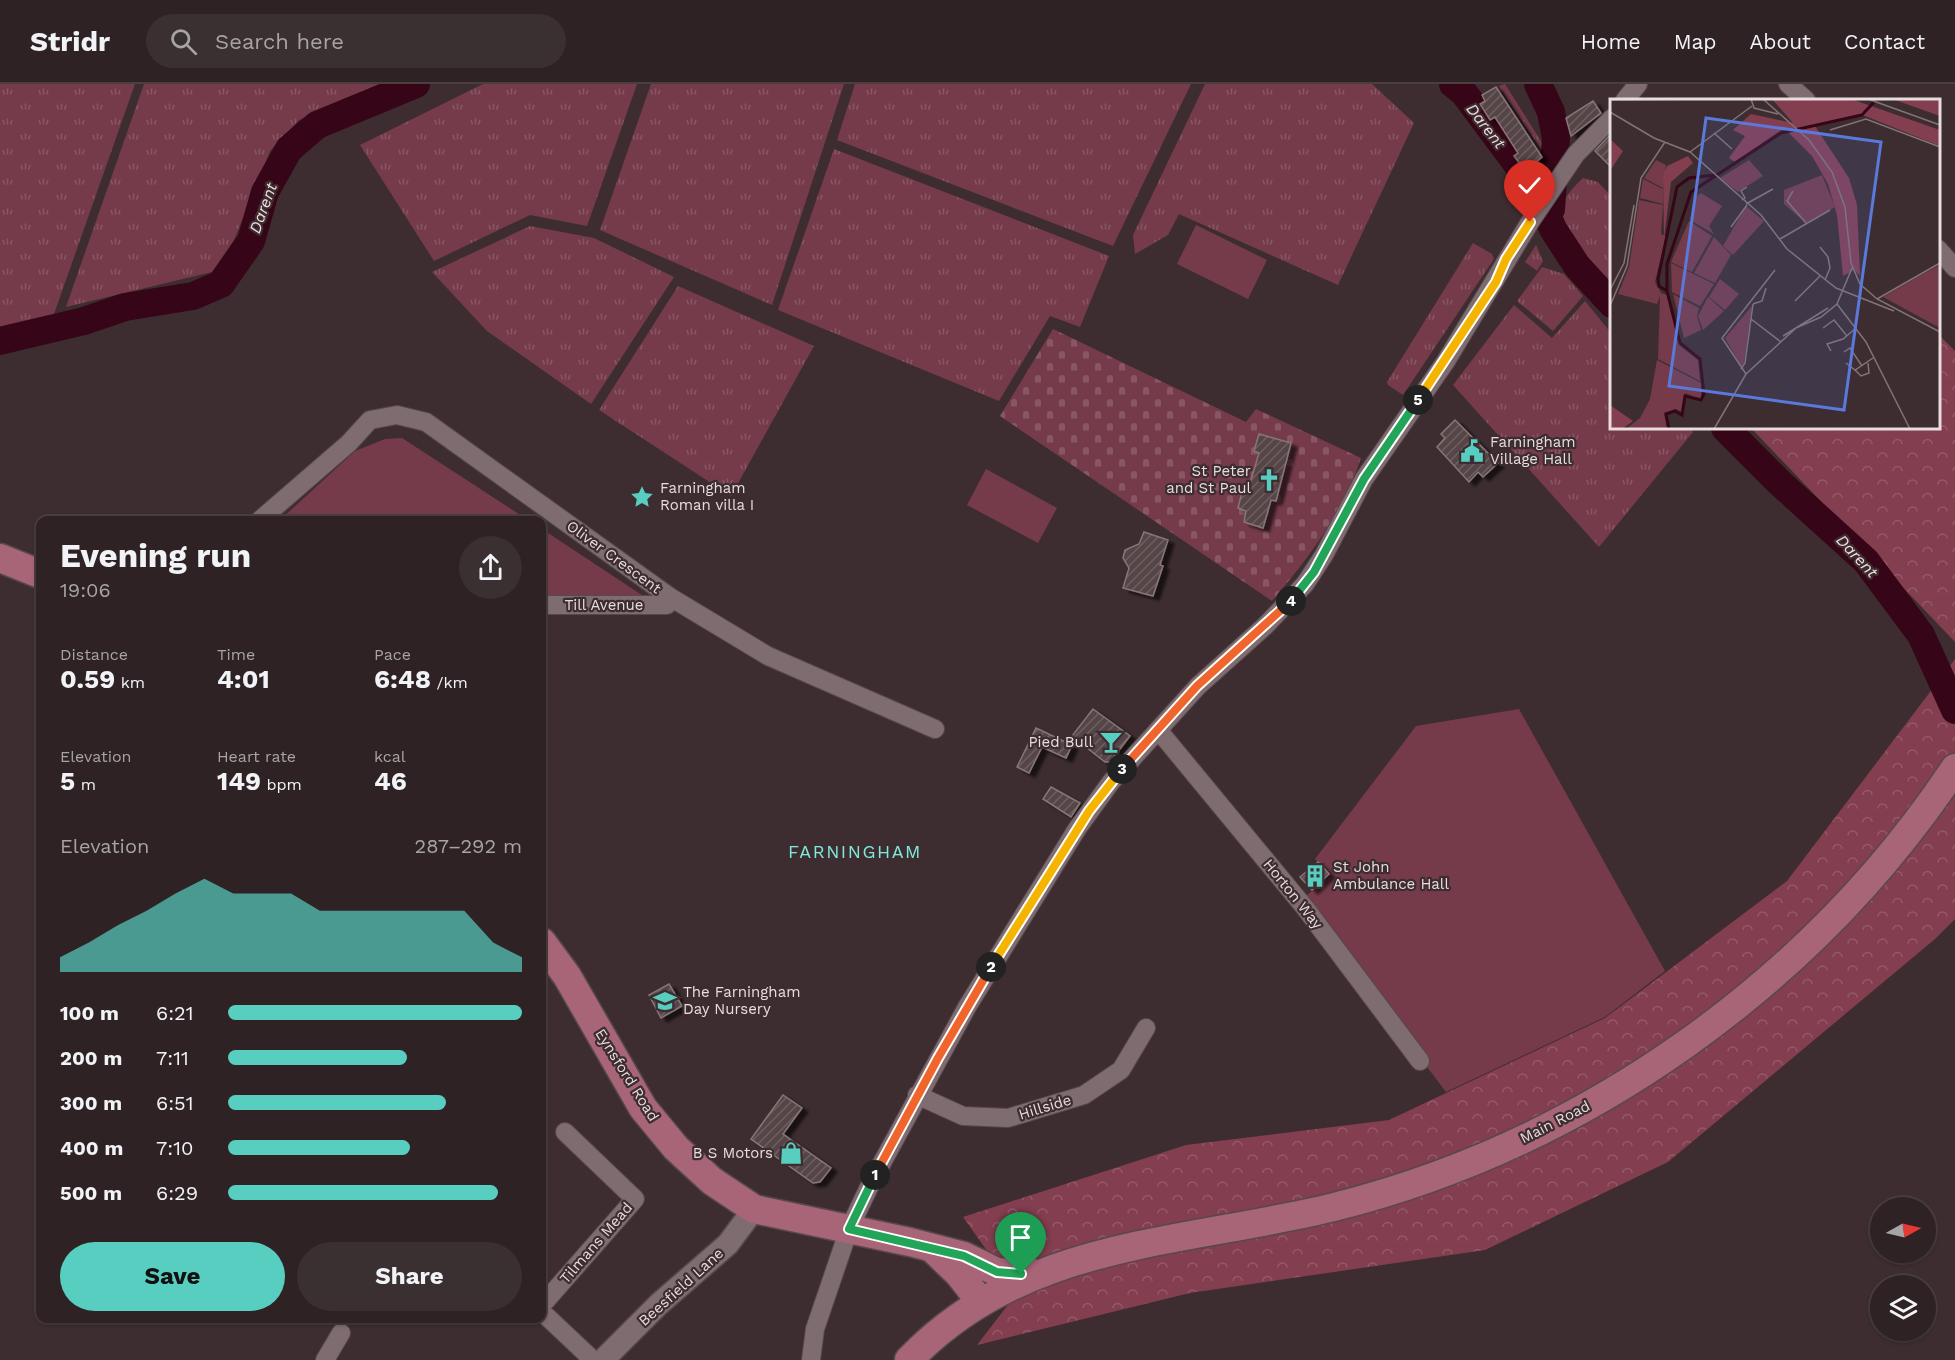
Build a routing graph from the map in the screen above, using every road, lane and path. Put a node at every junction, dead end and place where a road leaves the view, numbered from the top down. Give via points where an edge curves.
1 (1638, 84) edge
2 (1788, 84) edge
3 (1626, 99) edge
4 (1805, 99) edge
5 (1610, 118) edge
6 (1940, 251) edge
7 (1955, 268) edge
8 (265, 516) edge
9 (0, 558) edge
10 (36, 572) edge
11 (546, 605) edge
12 (666, 605) dead end
13 (935, 729) dead end
14 (1159, 731) junction
15 (1949, 777) edge
16 (546, 947) edge
17 (1146, 1028) dead end
18 (1420, 1061) dead end
19 (917, 1095) junction
20 (566, 1132) dead end
21 (754, 1209) junction
22 (849, 1229) junction
23 (935, 1251) junction
24 (1040, 1273) junction
25 (546, 1300) edge
26 (981, 1302) junction
27 (546, 1316) edge
28 (341, 1333) dead end
29 (325, 1360) edge
30 (593, 1360) edge
31 (603, 1360) edge
32 (811, 1360) edge
33 (909, 1360) edge

1 - 3 street
2 - 4 street
5 - 14 street via 1576,154 1530,222 1446,361 1364,479 1314,572 1265,626 1197,686
6 - 7 street
8 - 13 street, Oliver Crescent via 370,420 397,415 426,422 670,597 719,627 796,669
9 - 10 main road
11 - 12 street, Till Avenue
14 - 18 street, Horton Way via 1306,909
14 - 19 street via 1089,811
15 - 24 main road, Main Road via 1865,885 1785,964 1696,1036 1571,1115 1498,1150 1382,1193 1295,1216 1126,1246
16 - 21 main road, Eynsford Road via 567,976 643,1108 676,1148 712,1181
17 - 19 street, Hillside via 1120,1070 1084,1095 1008,1119 963,1116
19 - 22 street
20 - 25 street, Tilmans Mead via 635,1199
21 - 22 main road, Eynsford Road
21 - 31 street, Beesfield Lane via 729,1244 659,1304
22 - 23 main road, Eynsford Road
22 - 32 street via 815,1329
23 - 24 main road, Eynsford Road via 964,1256 997,1272
23 - 26 main road, Eynsford Road
24 - 26 main road
26 - 33 main road via 941,1330
27 - 30 street
28 - 29 street

